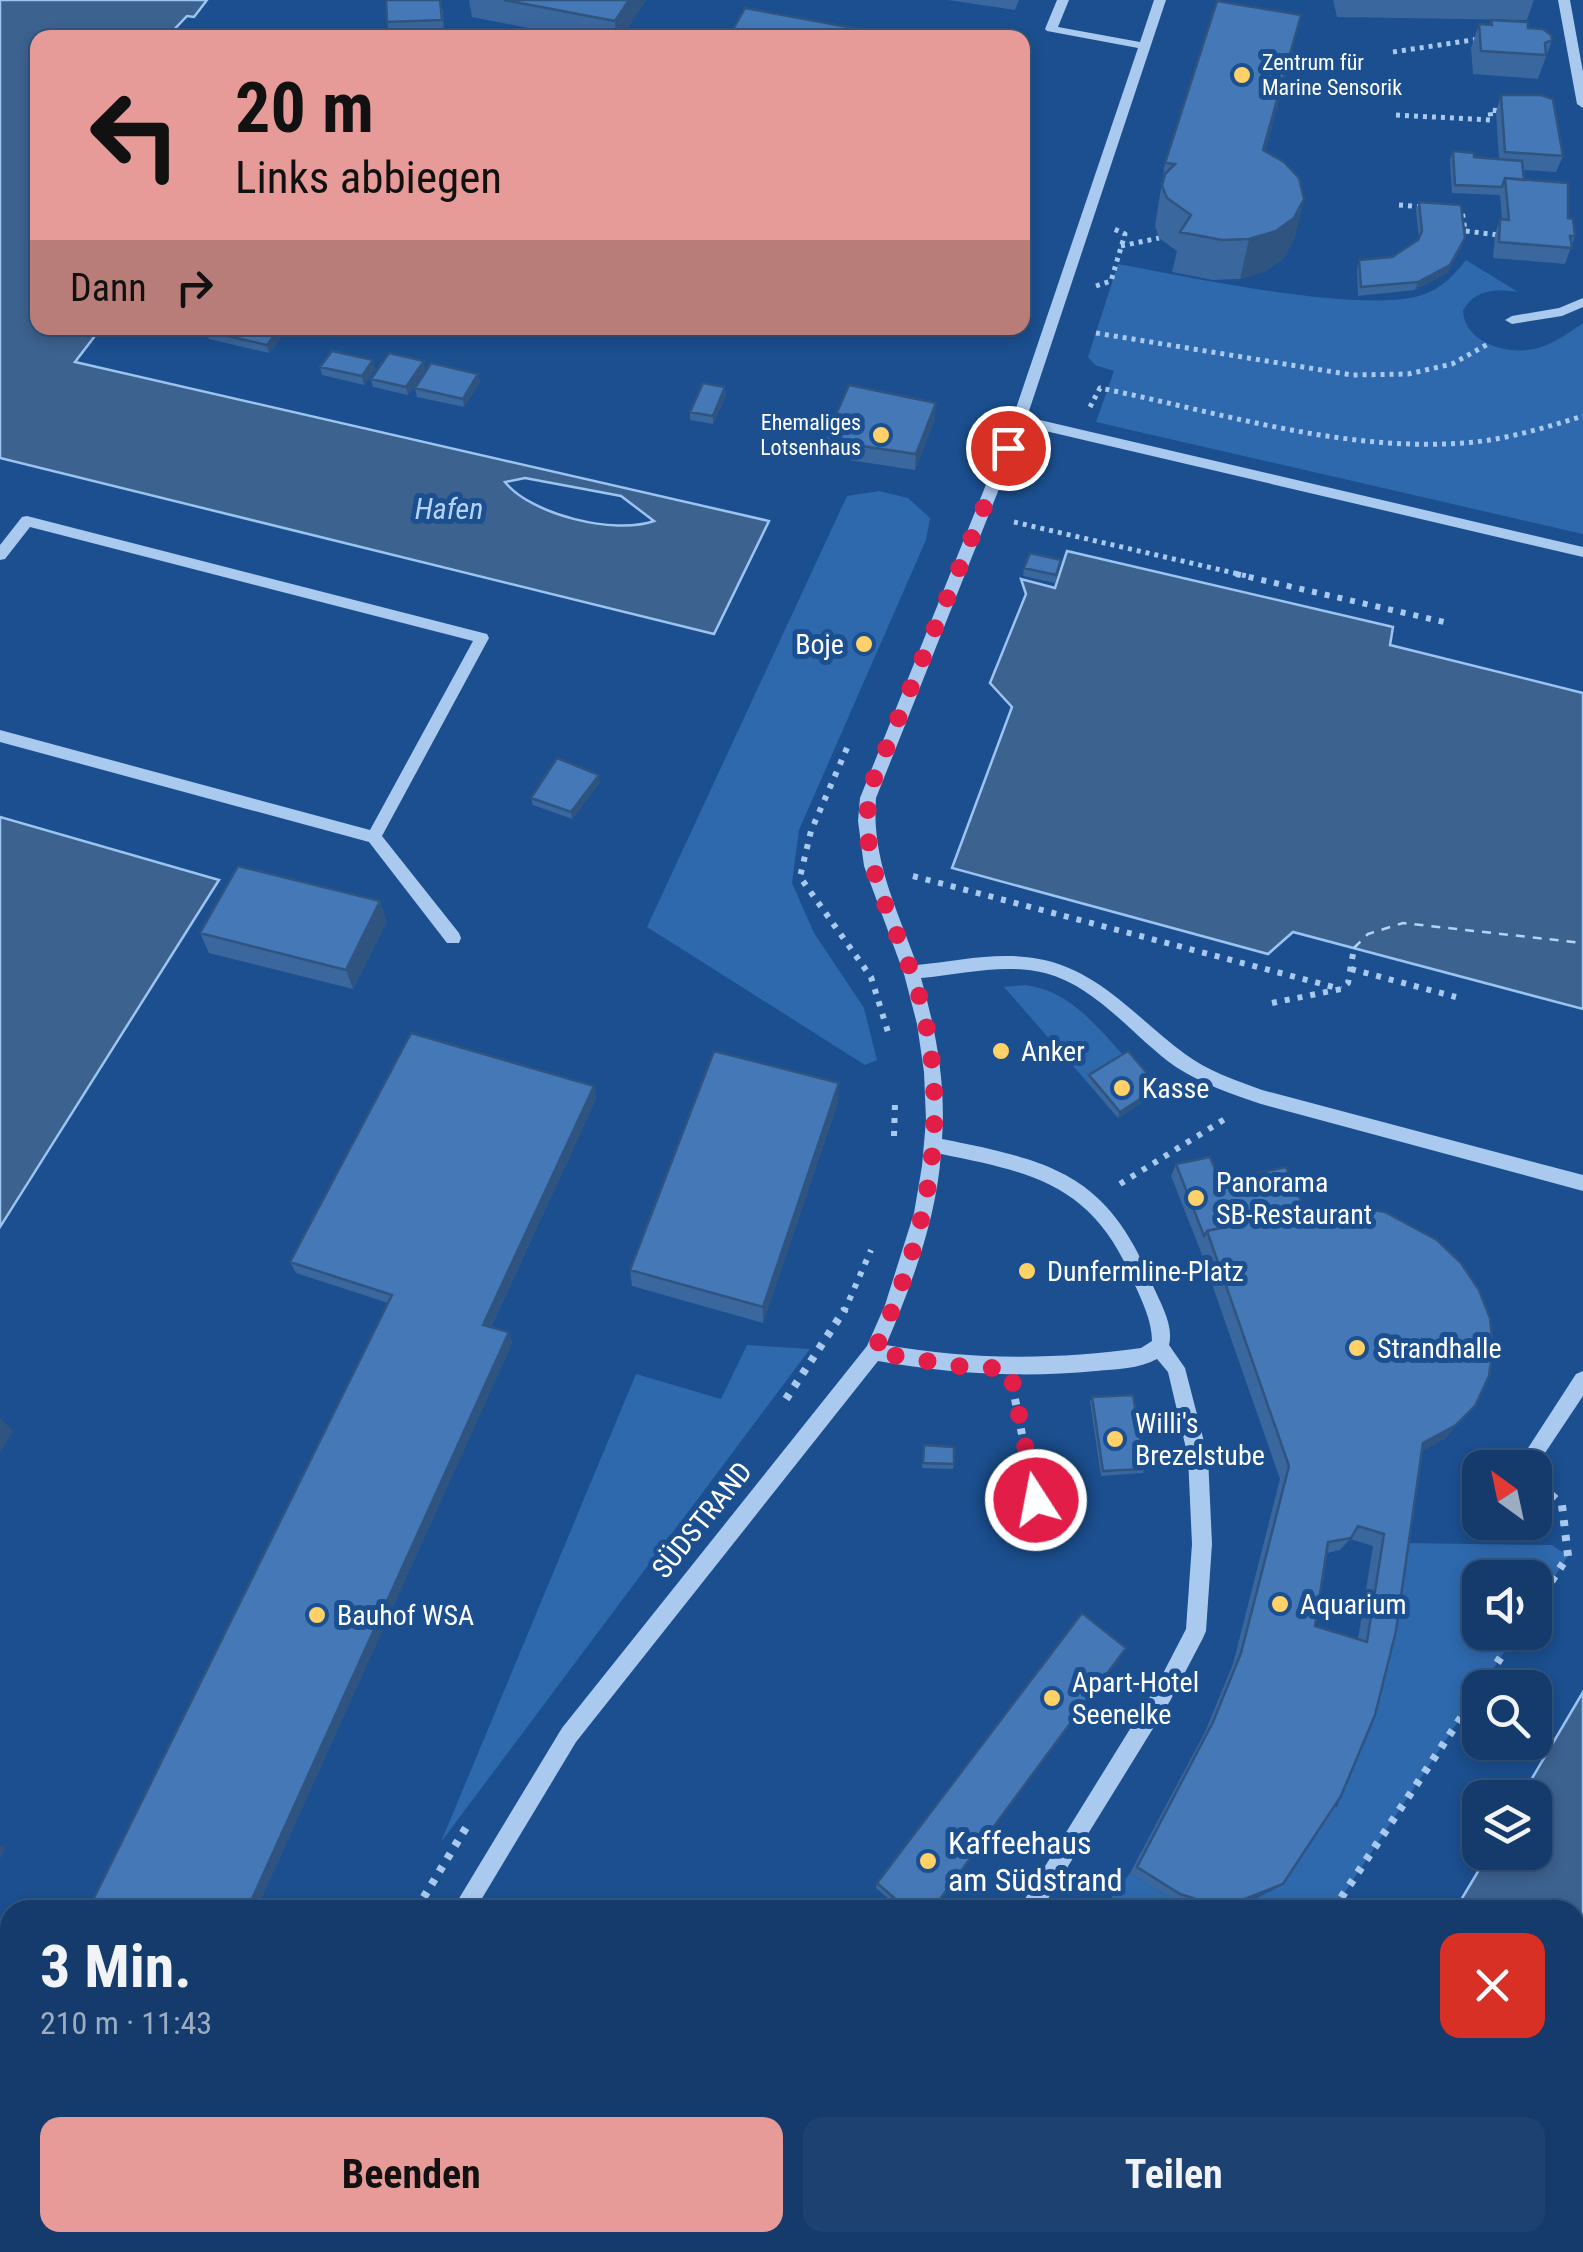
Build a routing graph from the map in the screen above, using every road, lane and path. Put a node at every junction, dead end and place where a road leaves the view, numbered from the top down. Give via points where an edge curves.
1 (1062, 0) edge
2 (1160, 0) edge
3 (1564, 0) edge
4 (1482, 38) edge
5 (1459, 42) junction
6 (1144, 46) junction
7 (1393, 52) dead end
8 (1472, 53) dead end
9 (1583, 104) edge
10 (1508, 111) edge
11 (1396, 116) dead end
12 (1399, 205) dead end
13 (1431, 207) edge
14 (1446, 209) edge
15 (1113, 228) dead end
16 (1125, 234) dead end
17 (1499, 236) edge
18 (1160, 238) edge
19 (1109, 242) dead end
20 (1122, 246) junction
21 (1100, 272) dead end
22 (1095, 286) junction
23 (1583, 302) edge
24 (1090, 304) dead end
25 (1512, 320) dead end
26 (1096, 332) dead end
27 (1488, 344) dead end
28 (1095, 400) dead end
29 (1583, 416) edge
30 (1019, 420) junction
31 (1019, 506) dead end
32 (1583, 552) edge
33 (0, 555) edge
34 (1444, 622) dead end
35 (0, 736) edge
36 (848, 745) dead end
37 (374, 837) junction
38 (914, 890) dead end
39 (452, 938) dead end
40 (1354, 948) dead end
41 (1350, 968) junction
42 (911, 972) junction
43 (1341, 990) junction
44 (1456, 996) dead end
45 (1272, 1003) dead end
46 (891, 1043) dead end
47 (895, 1096) dead end
48 (1202, 1134) dead end
49 (936, 1145) junction
50 (894, 1151) dead end
51 (1583, 1183) edge
52 (1094, 1200) junction
53 (874, 1241) dead end
54 (1159, 1347) junction
55 (874, 1352) junction
56 (1010, 1369) junction
57 (1583, 1380) edge
58 (784, 1402) dead end
59 (1536, 1450) edge
60 (1552, 1495) edge
61 (1036, 1500) dead end
62 (1552, 1580) edge
63 (1462, 1715) edge
64 (474, 1816) dead end
65 (422, 1900) edge
66 (469, 1900) edge
67 (1035, 1900) edge
68 (1341, 1900) edge

1 - 6 street via 1051,29
2 - 6 street, SÜDSTRAND
3 - 9 street
4 - 5 path
5 - 7 path
5 - 8 path
6 - 30 street, SÜDSTRAND
10 - 11 path via 1490,110 1491,120
12 - 13 path
14 - 17 path via 1462,210 1465,231
15 - 19 path
16 - 20 path
18 - 20 path
20 - 22 path via 1111,282
21 - 22 path
22 - 24 path
23 - 25 street
26 - 27 path via 1352,375 1422,371
28 - 29 path via 1100,388 1284,427 1399,443 1492,440
30 - 32 street
30 - 42 street, SÜDSTRAND via 868,798 871,864
31 - 34 path via 1013,522
33 - 37 street via 27,521 482,638
35 - 37 street
36 - 46 path via 811,831 800,877 870,977
37 - 39 street
38 - 43 path via 906,872
40 - 41 path
41 - 43 path
41 - 44 path
42 - 49 street, SÜDSTRAND via 930,1042
42 - 51 street via 1021,964 1062,971 1220,1082
43 - 45 path
47 - 50 path
48 - 52 path
49 - 52 street via 1026,1164
49 - 55 street, SÜDSTRAND via 918,1240
52 - 54 street via 1128,1246 1162,1332
53 - 58 path via 849,1304
54 - 56 street via 1121,1360
54 - 67 street via 1176,1368 1198,1457 1196,1631
55 - 56 street
55 - 66 street, SÜDSTRAND via 569,1735
56 - 61 path
57 - 59 street
60 - 62 path via 1562,1504 1568,1556
63 - 68 path
64 - 65 path

